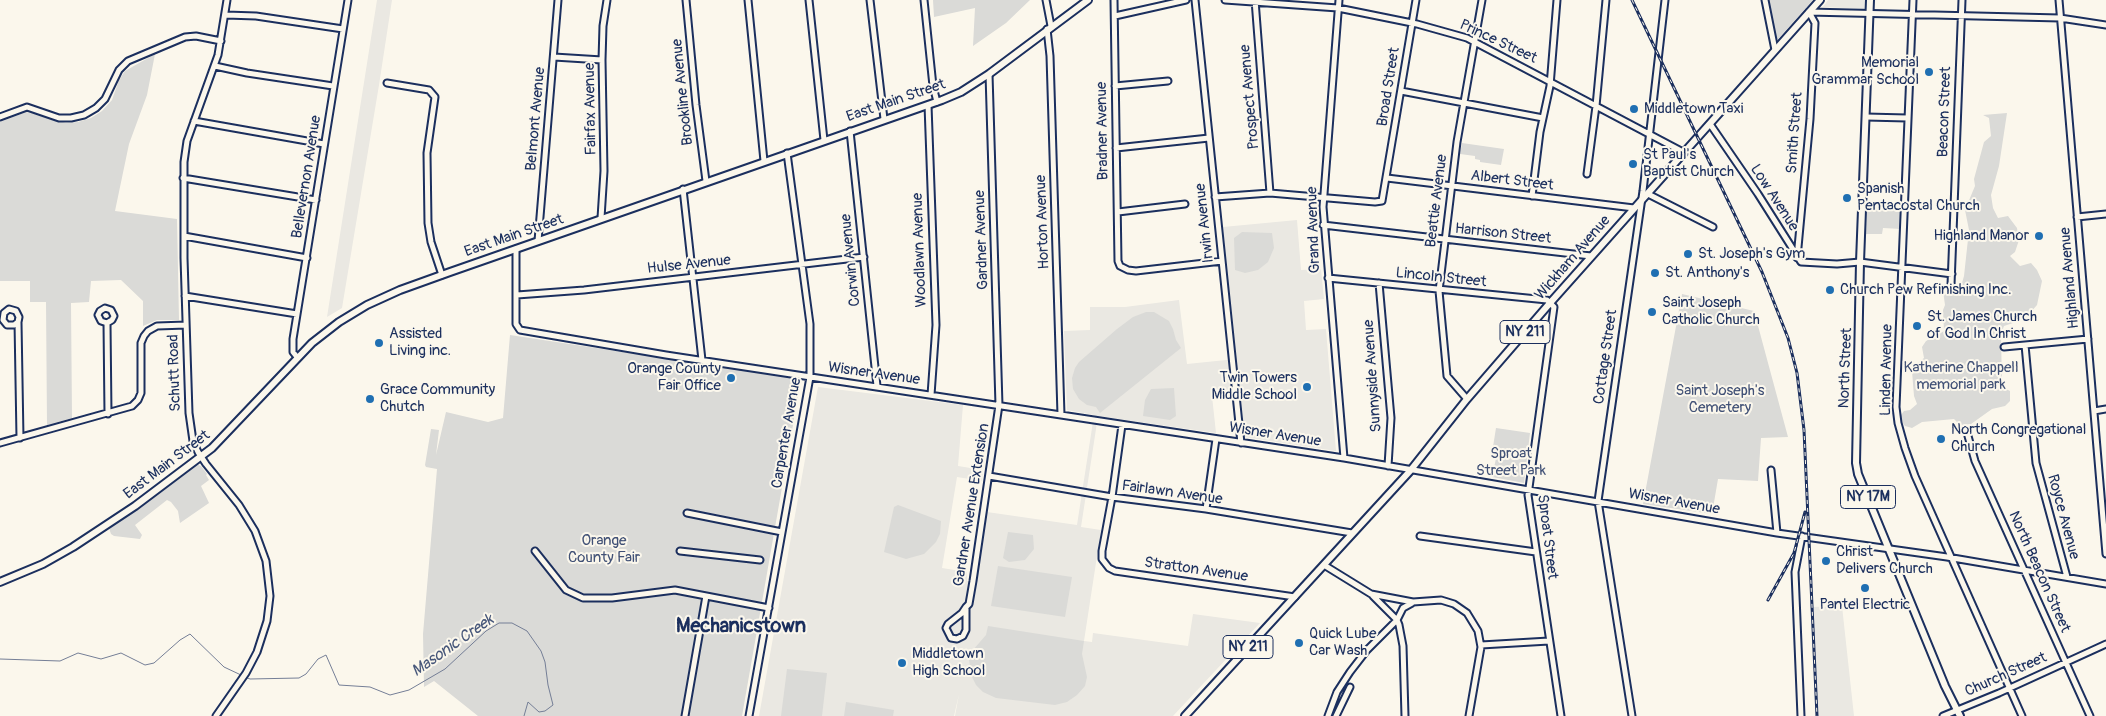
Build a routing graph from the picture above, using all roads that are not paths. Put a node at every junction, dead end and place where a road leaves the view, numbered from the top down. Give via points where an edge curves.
1 (227, 0) edge
2 (348, 0) edge
3 (558, 0) edge
4 (607, 0) edge
5 (686, 0) edge
6 (748, 0) edge
7 (809, 0) edge
8 (870, 0) edge
9 (924, 0) edge
10 (1046, 0) edge
11 (1088, 0) edge
12 (1114, 0) edge
13 (1186, 0) edge
14 (1195, 0) edge
15 (1225, 0) edge
16 (1339, 0) edge
17 (1416, 0) edge
18 (1482, 0) edge
19 (1557, 0) edge
20 (1606, 0) edge
21 (1665, 0) edge
22 (1765, 0) edge
23 (1820, 0) edge
24 (1870, 0) edge
25 (1912, 0) edge
26 (1962, 0) edge
27 (2059, 0) edge
28 (1255, 1) edge
29 (1338, 8) junction
30 (1809, 12) junction
31 (1870, 13) junction
32 (1911, 14) junction
33 (226, 15) junction
34 (1961, 15) junction
35 (1114, 16) junction
36 (2060, 18) junction
37 (1411, 23) junction
38 (2106, 25) edge
39 (1049, 27) junction
40 (343, 29) junction
41 (222, 41) junction
42 (1474, 42) junction
43 (1775, 50) junction
44 (554, 57) junction
45 (602, 60) junction
46 (215, 66) junction
47 (989, 74) junction
48 (1168, 81) dead end
49 (1549, 81) junction
50 (387, 83) dead end
51 (333, 86) junction
52 (1115, 86) junction
53 (1401, 91) junction
54 (937, 102) junction
55 (1464, 103) junction
56 (928, 105) junction
57 (1596, 106) junction
58 (0, 117) edge
59 (1866, 117) junction
60 (1543, 118) junction
61 (1907, 118) junction
62 (884, 119) junction
63 (194, 121) junction
64 (1710, 124) junction
65 (850, 131) junction
66 (1648, 133) junction
67 (1209, 138) junction
68 (824, 140) junction
69 (324, 144) junction
70 (1116, 148) junction
71 (1684, 152) junction
72 (787, 153) junction
73 (764, 161) junction
74 (1587, 174) dead end
75 (183, 178) junction
76 (1387, 178) junction
77 (706, 180) junction
78 (1451, 186) junction
79 (683, 189) junction
80 (1270, 192) junction
81 (1648, 194) junction
82 (1532, 196) junction
83 (1215, 197) junction
84 (1323, 197) junction
85 (316, 200) junction
86 (1641, 200) junction
87 (1185, 204) dead end
88 (1634, 208) junction
89 (1118, 212) junction
90 (2106, 214) edge
91 (2077, 217) junction
92 (601, 218) junction
93 (1323, 225) junction
94 (1713, 227) dead end
95 (184, 236) junction
96 (1445, 240) junction
97 (538, 241) junction
98 (516, 249) junction
99 (1591, 256) junction
100 (864, 257) junction
101 (307, 258) junction
102 (1797, 258) junction
103 (1222, 261) junction
104 (1860, 262) junction
105 (803, 266) junction
106 (1903, 269) junction
107 (442, 274) junction
108 (1952, 274) junction
109 (694, 277) junction
110 (1328, 278) junction
111 (1379, 284) junction
112 (1951, 285) dead end
113 (1438, 291) junction
114 (517, 295) junction
115 (185, 296) junction
116 (1550, 303) junction
117 (297, 314) junction
118 (18, 322) dead end
119 (107, 324) dead end
120 (186, 325) junction
121 (2088, 339) junction
122 (2025, 345) junction
123 (2004, 347) dead end
124 (297, 357) junction
125 (702, 360) junction
126 (810, 377) junction
127 (877, 386) junction
128 (931, 395) junction
129 (1467, 399) junction
130 (1000, 406) junction
131 (2106, 409) edge
132 (2094, 410) junction
133 (108, 414) junction
134 (1061, 415) junction
135 (1122, 425) junction
136 (1968, 436) dead end
137 (20, 438) junction
138 (1216, 439) junction
139 (0, 443) edge
140 (1241, 444) junction
141 (200, 456) junction
142 (1344, 458) junction
143 (1388, 466) junction
144 (1771, 470) dead end
145 (1410, 471) junction
146 (989, 476) junction
147 (1528, 490) junction
148 (1112, 497) junction
149 (1598, 501) junction
150 (1206, 509) junction
151 (687, 512) dead end
152 (782, 532) junction
153 (1352, 533) junction
154 (1777, 533) junction
155 (1420, 536) dead end
156 (1802, 536) junction
157 (1889, 550) junction
158 (535, 551) dead end
159 (680, 551) dead end
160 (1536, 552) junction
161 (2106, 554) edge
162 (1951, 558) junction
163 (760, 560) dead end
164 (1324, 565) junction
165 (2024, 570) junction
166 (2066, 577) junction
167 (0, 582) edge
168 (2106, 584) edge
169 (1371, 594) junction
170 (706, 596) junction
171 (1295, 597) junction
172 (1413, 602) junction
173 (966, 607) junction
174 (769, 608) junction
175 (1397, 620) junction
176 (1549, 641) junction
177 (2106, 644) edge
178 (1481, 646) junction
179 (2065, 662) junction
180 (1350, 686) dead end
181 (2010, 688) junction
182 (1959, 713) edge
183 (216, 716) edge
184 (685, 716) edge
185 (750, 716) edge
186 (1184, 716) edge
187 (1328, 716) edge
188 (1336, 716) edge
189 (1406, 716) edge
190 (1469, 716) edge
191 (1560, 716) edge
192 (1632, 716) edge
193 (1801, 716) edge
194 (1943, 716) edge
195 (2022, 716) edge
196 (2090, 716) edge

1 - 33 street, Schutt Road
2 - 40 street, Bellevernon Avenue
3 - 44 street, Belmont Avenue
4 - 45 street, Fairfax Avenue
5 - 77 street, Brookline Avenue
6 - 73 street
7 - 68 street
8 - 62 street
9 - 54 street
10 - 39 street, Horton Avenue
11 - 39 main road, East Main Street
12 - 35 street, Bradner Avenue
13 - 35 street
14 - 67 street, Irwin Avenue
15 - 28 street, Prince Street
16 - 29 street, Grand Avenue
17 - 37 street, Broad Street
18 - 42 street, Beattie Avenue
19 - 49 street
20 - 57 street
21 - 66 street, Cottage Street
22 - 43 street
23 - 30 main road, Wickham Avenue / NY 211
24 - 31 main road, North Street / NY 17M
25 - 32 street, Linden Avenue
26 - 34 street, Beacon Street
27 - 36 street, Highland Avenue
28 - 29 street, Prince Street
28 - 80 street, Prospect Avenue
29 - 37 street, Prince Street
29 - 84 street, Grand Avenue
30 - 31 street
30 - 43 main road, Wickham Avenue / NY 211
30 - 102 street, Smith Street via 1815,24
31 - 32 street
31 - 59 main road, North Street / NY 17M
32 - 34 street
32 - 61 street, Linden Avenue
33 - 40 street via 256,16
33 - 41 street, Schutt Road
34 - 36 street
34 - 108 street, Beacon Street
35 - 52 street, Bradner Avenue
36 - 38 street
36 - 91 street, Highland Avenue
37 - 42 street, Prince Street
37 - 53 street, Broad Street
39 - 47 main road, East Main Street
39 - 134 street, Horton Avenue
40 - 51 street, Bellevernon Avenue
41 - 46 street, Schutt Road
41 - 58 street via 185,36 128,61 118,70 105,99 84,115 59,118 27,107
42 - 49 street, Prince Street
42 - 55 street, Beattie Avenue
43 - 64 main road, Wickham Avenue / NY 211
44 - 45 street
44 - 97 street, Belmont Avenue
45 - 92 street, Fairfax Avenue via 604,171
46 - 51 street
46 - 63 street, Schutt Road
47 - 54 main road, East Main Street via 961,92
47 - 130 street, Gardner Avenue
48 - 52 street
49 - 57 street, Prince Street
49 - 60 street
50 - 107 street via 429,90 435,97 427,152 428,223
51 - 69 street, Bellevernon Avenue
52 - 70 street, Bradner Avenue
53 - 55 street
53 - 76 street, Broad Street
54 - 56 main road, East Main Street
55 - 60 street
55 - 78 street, Beattie Avenue
56 - 62 main road, East Main Street
56 - 128 street, Woodlawn Avenue via 936,325
57 - 66 street, Prince Street
57 - 74 street
59 - 61 street
59 - 104 main road, North Street / NY 17M
60 - 82 street
61 - 106 street, Linden Avenue
62 - 65 main road, East Main Street
63 - 69 street
63 - 75 street, Schutt Road via 186,148
64 - 71 main road, Wickham Avenue / NY 211
64 - 102 street, Low Avenue
65 - 68 main road, East Main Street
65 - 100 street, Corwin Avenue
66 - 71 street, Prince Street
66 - 86 street, Cottage Street
67 - 70 street
67 - 83 street, Irwin Avenue
68 - 72 main road, East Main Street
69 - 85 street, Bellevernon Avenue
70 - 89 street, Bradner Avenue
71 - 81 main road, Wickham Avenue / NY 211
72 - 73 main road, East Main Street
72 - 105 street, Carpenter Avenue
73 - 77 main road, East Main Street
75 - 85 street
75 - 95 street, Schutt Road
76 - 78 street, Albert Street
76 - 84 street, Broad Street via 1380,201
77 - 79 main road, East Main Street
78 - 82 street, Albert Street
78 - 96 street, Beattie Avenue
79 - 92 main road, East Main Street
79 - 109 street
80 - 83 street
80 - 84 street
81 - 86 main road, Wickham Avenue / NY 211
81 - 94 street
82 - 88 street, Albert Street
83 - 103 street, Irwin Avenue
84 - 93 street, Grand Avenue
85 - 101 street, Bellevernon Avenue
86 - 88 main road, Wickham Avenue / NY 211
86 - 149 street, Cottage Street
87 - 89 street
88 - 99 main road, Wickham Avenue / NY 211
89 - 103 street, Bradner Avenue via 1118,261 1122,268 1136,271
90 - 91 street
91 - 121 street, Highland Avenue
92 - 97 main road, East Main Street
93 - 96 street, Harrison Street
93 - 110 street, Grand Avenue
95 - 101 street
95 - 115 street, Schutt Road
96 - 99 street, Harrison Street
96 - 113 street, Beattie Avenue
97 - 98 main road, East Main Street
98 - 107 main road, East Main Street
98 - 114 street, Wisner Avenue
99 - 116 main road, Wickham Avenue / NY 211
100 - 105 street, Hulse Avenue
100 - 127 street, Corwin Avenue
101 - 117 street, Bellevernon Avenue
102 - 104 street via 1806,263
103 - 140 street, Irwin Avenue
104 - 106 street
104 - 157 main road, North Street / NY 17M via 1855,455 1858,474
105 - 109 street, Hulse Avenue
105 - 126 street, Carpenter Avenue via 810,332
106 - 108 street
106 - 162 street, Linden Avenue via 1896,407 1898,423 1915,476
107 - 124 main road, East Main Street via 367,305 326,332
108 - 112 street, Beacon Street
109 - 114 street, Hulse Avenue
109 - 125 street
110 - 111 street, Lincoln Street
110 - 142 street, Grand Avenue
111 - 113 street, Lincoln Street
111 - 143 street, Sunnyside Avenue via 1391,418
113 - 116 street, Lincoln Street via 1547,300
113 - 129 street, Beattie Avenue via 1447,376
114 - 125 street, Wisner Avenue via 516,324 520,330
115 - 117 street
115 - 120 street, Schutt Road
116 - 129 main road, Wickham Avenue / NY 211
116 - 147 street, Sproat Street via 1554,307
117 - 124 street, Bellevernon Avenue via 293,348
118 - 137 street
119 - 133 street
120 - 133 street via 157,326 146,333 141,343 140,397 132,406
120 - 141 street, Schutt Road via 190,428
121 - 122 street
121 - 132 street, Highland Avenue
122 - 123 street
122 - 166 street, Royce Avenue via 2036,463
124 - 141 main road, East Main Street via 229,431
125 - 126 street, Wisner Avenue
126 - 127 street, Wisner Avenue
126 - 152 street, Carpenter Avenue
127 - 128 street, Wisner Avenue
128 - 130 street, Wisner Avenue
129 - 145 main road, Wickham Avenue / NY 211
130 - 134 street, Wisner Avenue
130 - 146 street, Gardner Avenue Extension
131 - 132 street
132 - 161 street, Highland Avenue
133 - 137 street
134 - 135 street, Wisner Avenue
135 - 138 street, Wisner Avenue
135 - 148 street
136 - 165 street, North Beacon Street via 1975,461
137 - 139 street
138 - 140 street, Wisner Avenue
138 - 150 street
140 - 142 street, Wisner Avenue
141 - 167 main road, East Main Street via 73,547
141 - 183 street, Schutt Road via 249,520 262,546 270,584 267,621 257,652
142 - 143 street, Wisner Avenue
143 - 145 street, Wisner Avenue
144 - 154 street
145 - 147 street, Wisner Avenue
145 - 153 main road, Wickham Avenue / NY 211
146 - 148 street, Fairlawn Avenue
146 - 173 street, Gardner Avenue Extension via 975,573
147 - 149 street, Wisner Avenue
147 - 160 street, Sproat Street
148 - 150 street, Fairlawn Avenue
148 - 171 street, Stratton Avenue via 1102,554 1109,568
149 - 154 street, Wisner Avenue
149 - 192 street, Cottage Street
150 - 153 street, Fairlawn Avenue
151 - 152 street
152 - 174 street, Carpenter Avenue
153 - 164 main road, Wickham Avenue / NY 211
154 - 156 street, Wisner Avenue
155 - 160 street
156 - 157 street, Wisner Avenue
156 - 193 street via 1795,572
157 - 162 street, Wisner Avenue
157 - 182 main road, North Street / NY 17M via 1944,686
158 - 170 street via 566,590 583,598 612,598 674,590
159 - 163 street
160 - 176 street, Sproat Street
162 - 165 street, Wisner Avenue
162 - 181 street, Linden Avenue
164 - 169 street
164 - 171 main road, Wickham Avenue / NY 211
165 - 166 street, Wisner Avenue
165 - 179 street, North Beacon Street
166 - 168 street, Wisner Avenue
169 - 172 street
169 - 175 street
170 - 174 street
170 - 184 street
171 - 186 main road, Wickham Avenue / NY 211
172 - 175 street via 1404,608
172 - 178 street via 1441,600 1466,612 1475,623
173 - 173 street, Gardner Avenue Extension via 946,628 952,638 963,636 966,630
174 - 185 street, Carpenter Avenue
175 - 187 street via 1350,672 1337,692
175 - 189 street via 1403,646
176 - 178 street
176 - 191 street, Sproat Street
177 - 179 street, Church Street
178 - 190 street
179 - 181 street, Church Street
179 - 196 street, North Beacon Street
180 - 188 street
181 - 182 street, Church Street
181 - 195 street, Linden Avenue
182 - 194 street, Church Street

